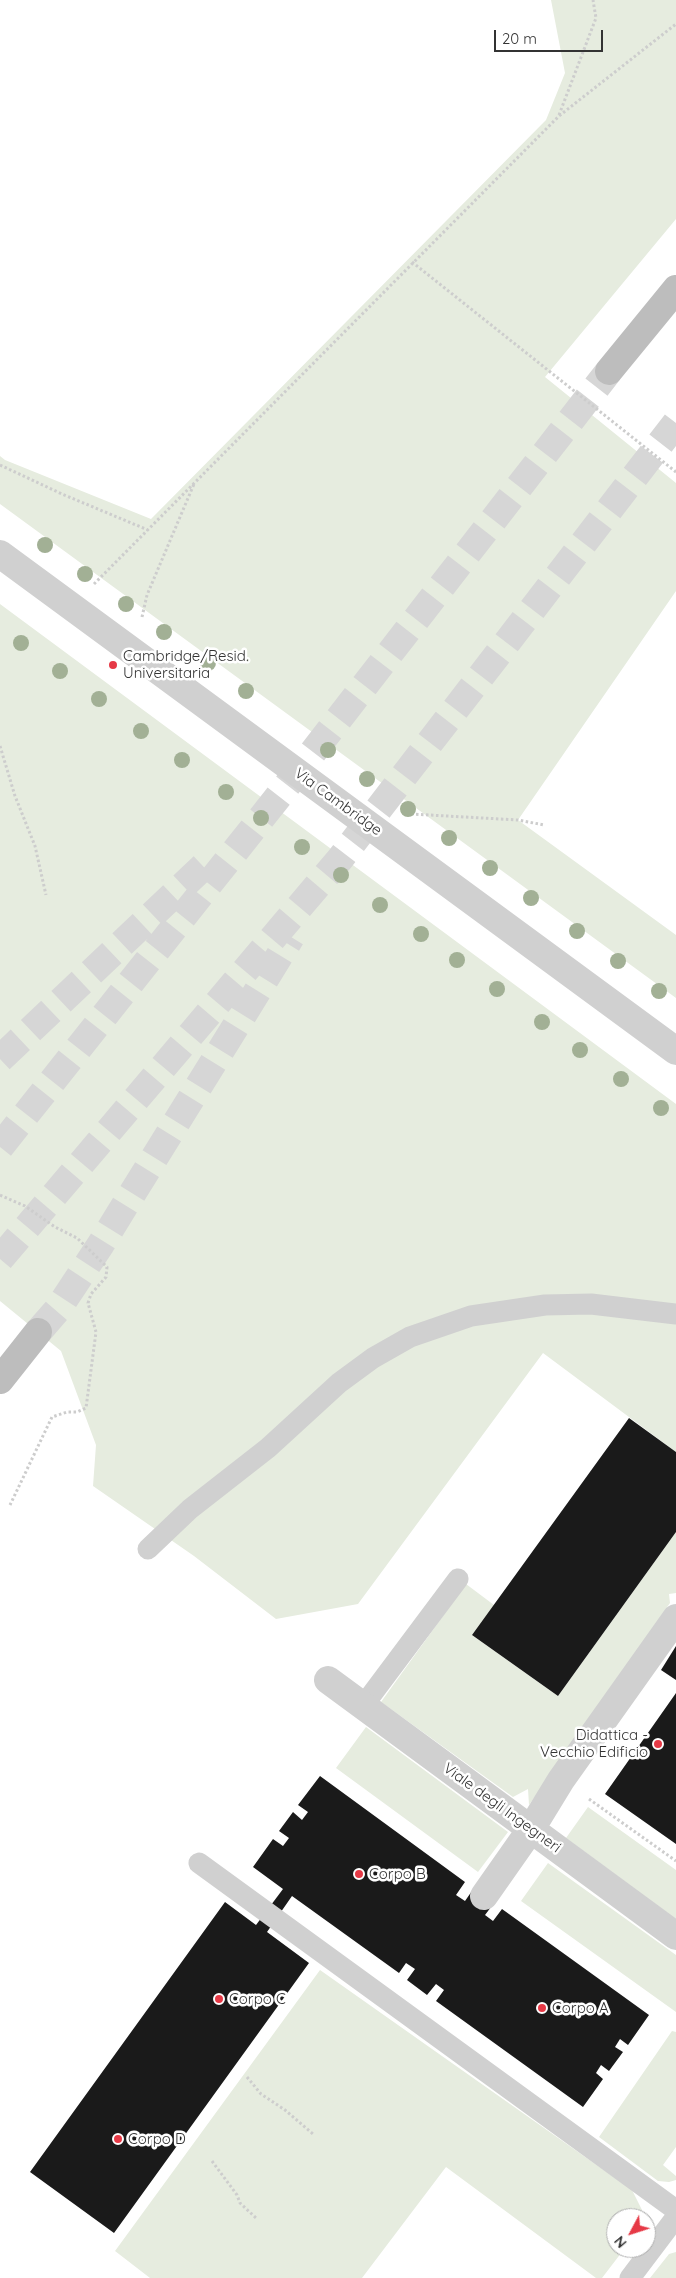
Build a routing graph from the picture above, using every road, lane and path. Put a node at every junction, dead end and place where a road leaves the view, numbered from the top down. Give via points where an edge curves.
1 (593, 0) edge
2 (676, 24) edge
3 (559, 116) junction
4 (412, 262) junction
5 (676, 290) edge
6 (609, 370) tunnel mouth
7 (0, 465) edge
8 (676, 472) edge
9 (195, 482) junction
10 (148, 530) junction
11 (0, 554) edge
12 (71, 607) junction
13 (136, 655) junction
14 (0, 746) edge
15 (412, 814) dead end
16 (544, 824) dead end
17 (46, 895) dead end
18 (676, 1050) edge
19 (676, 1314) edge
20 (38, 1332) tunnel mouth
21 (0, 1380) edge
22 (148, 1549) dead end
23 (458, 1579) dead end
24 (676, 1618) edge
25 (328, 1680) dead end
26 (363, 1706) junction
27 (562, 1780) junction
28 (531, 1829) junction
29 (676, 1861) edge
30 (199, 1863) dead end
31 (484, 1896) dead end
32 (676, 1936) edge
33 (247, 2077) dead end
34 (313, 2134) dead end
35 (212, 2161) dead end
36 (676, 2210) edge
37 (676, 2217) edge
38 (256, 2218) dead end
39 (630, 2278) edge

1 - 3 path via 596,18
2 - 3 path
3 - 4 path
4 - 8 path
4 - 9 path
5 - 6 main road
7 - 10 path
9 - 10 path
9 - 13 path via 147,594
10 - 12 path
11 - 12 street, Via Cambridge
12 - 13 street, Via Cambridge
13 - 18 street, Via Cambridge
14 - 17 path via 35,846
15 - 16 path
19 - 22 lane via 591,1304 544,1305 471,1316 410,1338 339,1383 268,1448 190,1509
20 - 21 main road
23 - 26 lane
24 - 27 street
25 - 26 street, Viale degli Ingegneri
26 - 28 street, Viale degli Ingegneri
27 - 28 street
27 - 29 path
28 - 31 street
28 - 32 street, Viale degli Ingegneri
30 - 36 lane
33 - 34 path via 262,2094
35 - 38 path via 240,2203
37 - 39 lane

